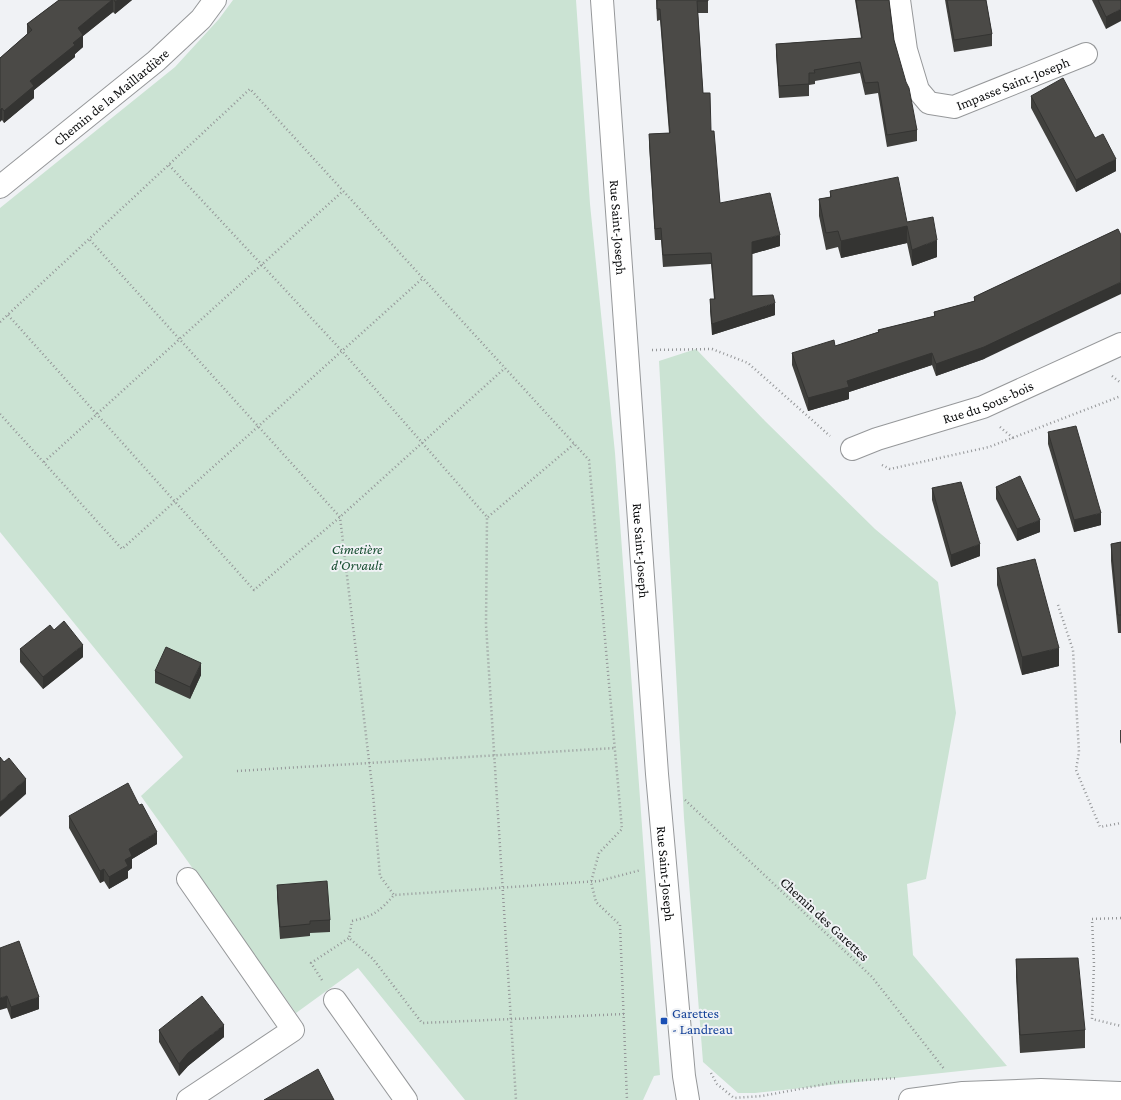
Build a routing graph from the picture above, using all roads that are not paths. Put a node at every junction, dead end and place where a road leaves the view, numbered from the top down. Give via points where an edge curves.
1 (215, 0) edge
2 (602, 0) edge
3 (899, 0) edge
4 (1086, 54) dead end
5 (0, 187) edge
6 (1121, 344) edge
7 (852, 449) dead end
8 (188, 879) dead end
9 (335, 1000) road end
10 (1121, 1093) edge
11 (188, 1100) edge
12 (406, 1100) edge
13 (688, 1100) edge
14 (910, 1100) edge

1 - 5 street, Chemin de la Maillardière via 200,19 156,61
2 - 13 street, Rue Saint-Joseph via 657,774
3 - 4 street, Impasse Saint-Joseph via 906,50 918,90 929,103 954,107
6 - 7 street, Rue du Sous-bois via 983,407
8 - 11 street via 293,1030
9 - 12 street
10 - 14 street via 1041,1090 963,1093

